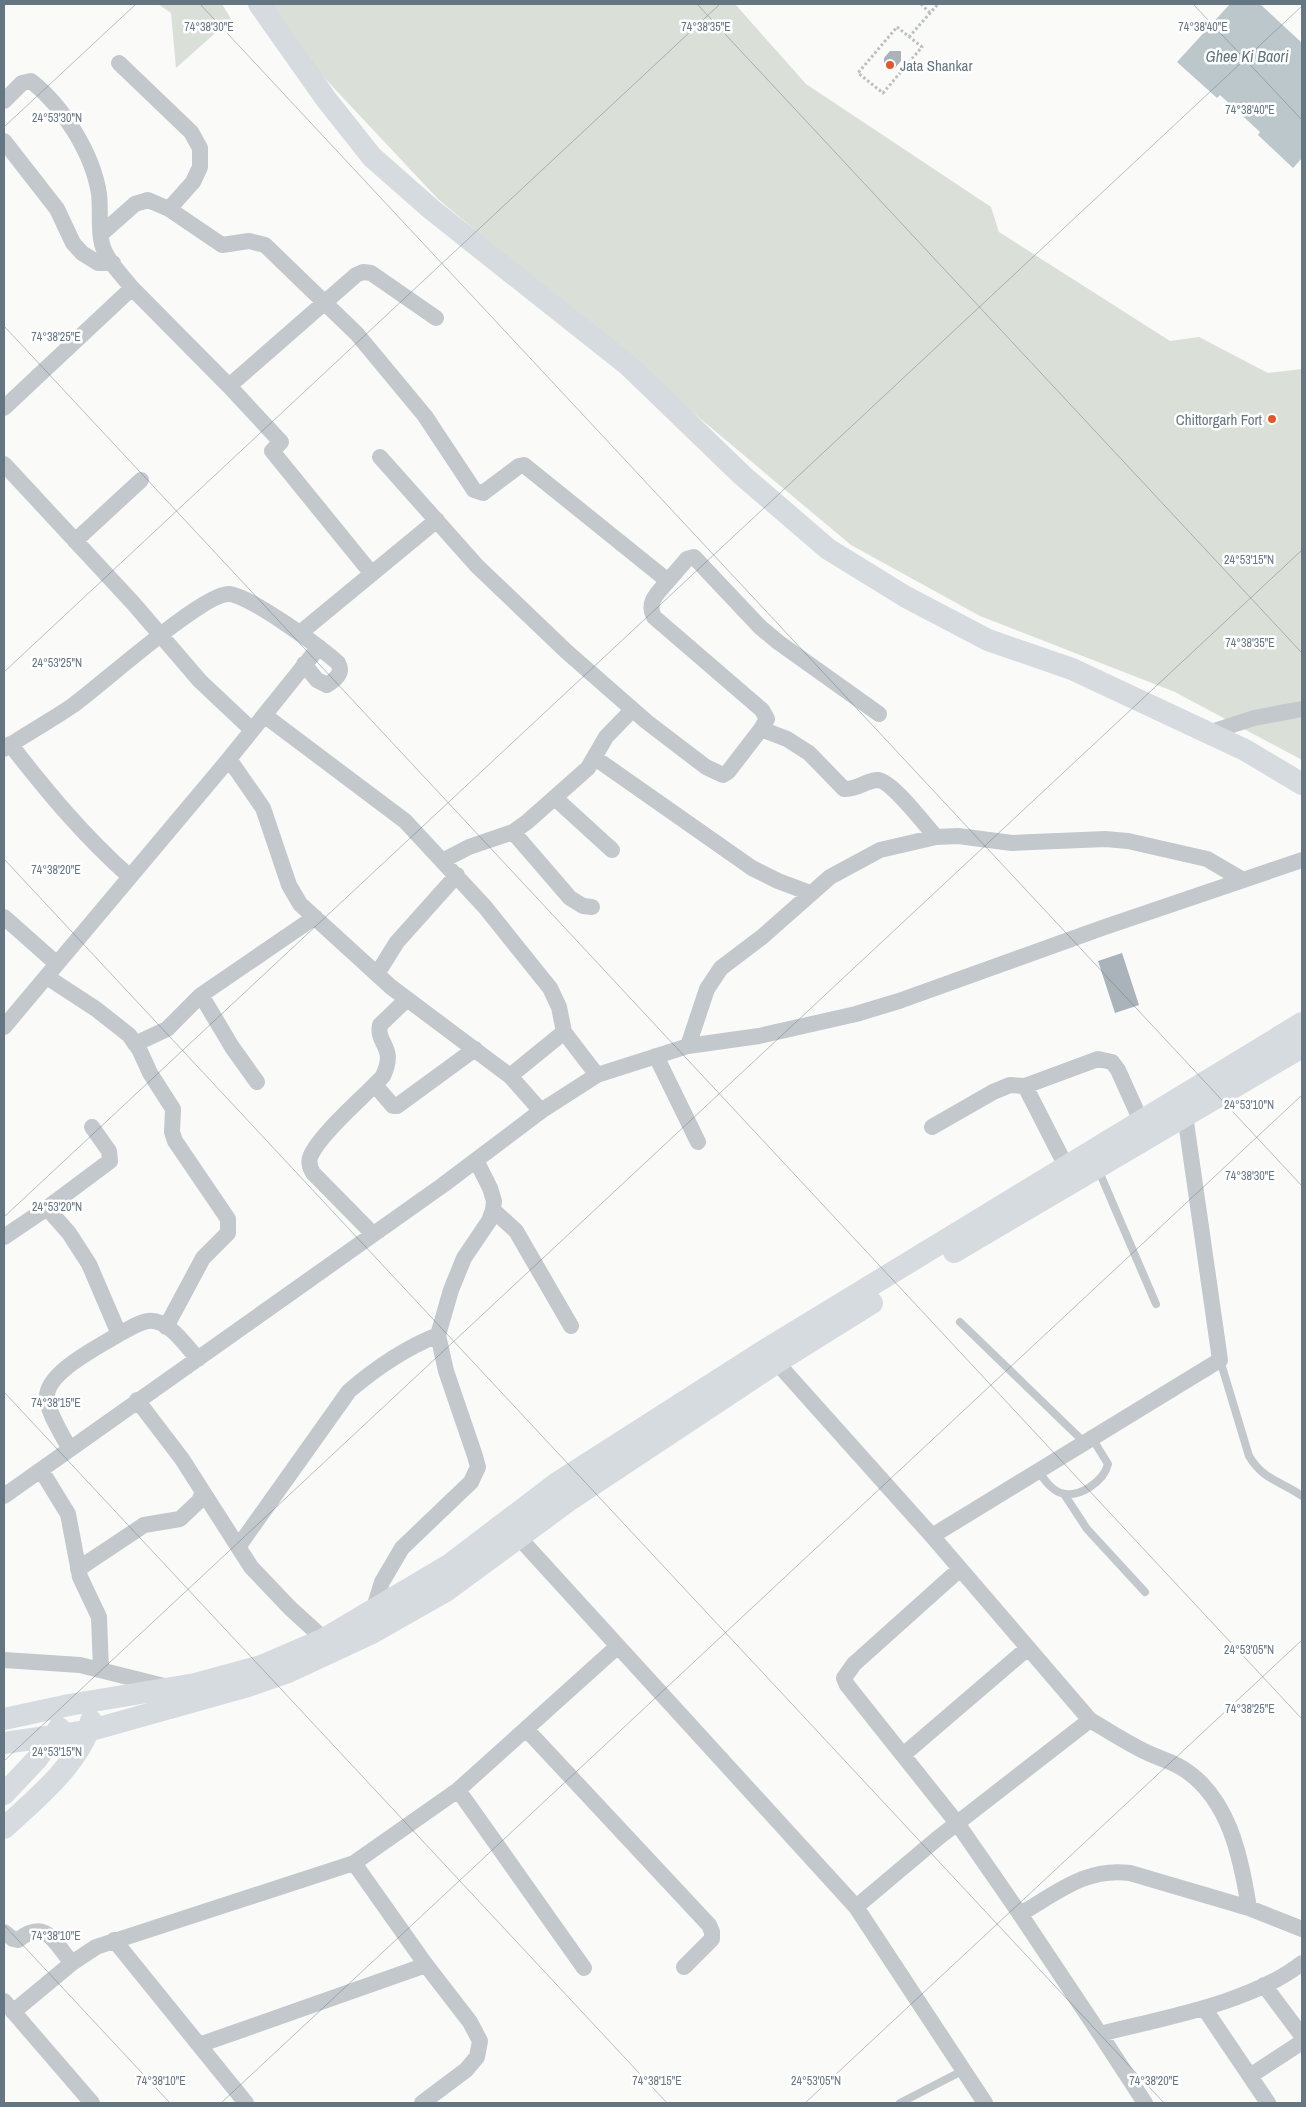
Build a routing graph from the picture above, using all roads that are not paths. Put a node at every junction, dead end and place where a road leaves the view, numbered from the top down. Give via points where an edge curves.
1 (259, 4) edge
2 (119, 63) dead end
3 (4, 101) edge
4 (4, 141) edge
5 (170, 209) junction
6 (101, 234) junction
7 (114, 263) junction
8 (132, 288) junction
9 (325, 302) junction
10 (436, 318) dead end
11 (229, 386) junction
12 (4, 408) edge
13 (380, 457) dead end
14 (4, 464) edge
15 (141, 480) dead end
16 (437, 520) junction
17 (75, 542) junction
18 (372, 574) junction
19 (668, 580) junction
20 (300, 633) junction
21 (162, 635) junction
22 (319, 646) junction
23 (304, 664) junction
24 (1302, 709) edge
25 (632, 710) junction
26 (879, 714) dead end
27 (264, 715) junction
28 (761, 728) junction
29 (252, 730) junction
30 (1208, 733) junction
31 (7, 747) edge
32 (595, 758) junction
33 (229, 759) junction
34 (1302, 784) edge
35 (555, 798) junction
36 (513, 832) junction
37 (936, 837) junction
38 (612, 850) dead end
39 (1302, 860) edge
40 (442, 861) junction
41 (456, 875) junction
42 (130, 877) junction
43 (1243, 880) junction
44 (810, 893) junction
45 (592, 907) dead end
46 (4, 917) edge
47 (315, 917) junction
48 (52, 971) junction
49 (377, 974) junction
50 (201, 995) junction
51 (407, 999) junction
52 (1302, 1023) edge
53 (4, 1027) edge
54 (564, 1032) junction
55 (135, 1044) junction
56 (688, 1046) junction
57 (1302, 1047) edge
58 (475, 1049) junction
59 (656, 1056) junction
60 (598, 1075) junction
61 (510, 1076) junction
62 (257, 1082) dead end
63 (375, 1085) junction
64 (1025, 1086) junction
65 (541, 1111) junction
66 (1185, 1115) junction
67 (1141, 1121) junction
68 (92, 1127) dead end
69 (932, 1128) dead end
70 (698, 1142) dead end
71 (476, 1160) junction
72 (1097, 1167) junction
73 (1069, 1173) junction
74 (47, 1208) junction
75 (493, 1210) junction
76 (373, 1234) junction
77 (4, 1237) edge
78 (1156, 1304) dead end
79 (960, 1322) dead end
80 (571, 1326) dead end
81 (166, 1327) junction
82 (119, 1334) junction
83 (438, 1335) junction
84 (771, 1356) junction
85 (198, 1359) junction
86 (1220, 1360) junction
87 (137, 1400) junction
88 (1089, 1440) junction
89 (69, 1448) junction
90 (41, 1470) junction
91 (1038, 1471) junction
92 (203, 1492) junction
93 (1064, 1494) junction
94 (4, 1496) edge
95 (1302, 1496) edge
96 (512, 1530) junction
97 (932, 1536) junction
98 (238, 1547) junction
99 (960, 1568) junction
100 (78, 1569) junction
101 (1145, 1592) dead end
102 (373, 1611) junction
103 (324, 1639) junction
104 (618, 1646) junction
105 (1028, 1648) junction
106 (4, 1660) edge
107 (101, 1670) junction
108 (172, 1688) junction
109 (95, 1701) junction
110 (69, 1705) junction
111 (4, 1720) edge
112 (1090, 1720) junction
113 (526, 1729) junction
114 (88, 1731) junction
115 (56, 1735) junction
116 (4, 1743) edge
117 (903, 1755) junction
118 (458, 1790) junction
119 (4, 1794) edge
120 (957, 1823) junction
121 (4, 1828) edge
122 (354, 1863) junction
123 (856, 1907) junction
124 (1249, 1908) junction
125 (1020, 1914) junction
126 (1302, 1930) edge
127 (4, 1932) edge
128 (114, 1940) junction
129 (72, 1963) junction
130 (1302, 1963) edge
131 (426, 1965) junction
132 (684, 1967) dead end
133 (584, 1968) dead end
134 (1264, 1985) junction
135 (8, 2007) edge
136 (1204, 2008) junction
137 (1100, 2034) junction
138 (1302, 2036) edge
139 (1302, 2042) edge
140 (199, 2046) junction
141 (964, 2070) junction
142 (1250, 2076) junction
143 (92, 2103) edge
144 (246, 2103) edge
145 (422, 2103) edge
146 (900, 2103) edge
147 (985, 2103) edge
148 (1145, 2103) edge
149 (1268, 2103) edge

1 - 30 street via 326,99 372,157 438,215 629,366 743,476 828,549 906,597 988,640 1072,669
2 - 5 street via 191,132 200,148 200,167 193,182
3 - 6 street via 22,83 31,81 57,109 88,155 98,191
4 - 7 street via 57,209 73,243 82,253 98,263
5 - 6 street via 154,201 142,200
5 - 9 street via 222,246 250,241 265,245
6 - 7 street via 102,245
7 - 8 street
8 - 11 street
8 - 12 street
9 - 10 street via 356,276 371,273
9 - 11 street
9 - 19 street via 357,334 425,416 474,490 483,494 518,466 524,465
11 - 18 street via 281,442 272,452
13 - 16 street
14 - 17 street
15 - 17 street
16 - 18 street
16 - 25 street via 501,590
17 - 21 street
18 - 20 street
19 - 26 street via 686,559 694,558 760,627
19 - 28 street via 651,602 650,610 654,617 762,710 767,719
20 - 21 street via 229,594 212,598
20 - 22 street
21 - 29 street via 200,681
21 - 31 street via 72,706
22 - 23 street
22 - 23 street via 338,663 340,674 327,685 317,680
23 - 27 street
24 - 30 street via 1262,716
25 - 28 street via 706,767 723,775 733,768
25 - 32 street via 606,737
27 - 29 street
27 - 40 street via 405,821
28 - 37 street via 810,753 844,789 857,789 872,780 887,784
29 - 33 street
30 - 34 street via 1260,758
31 - 42 street via 86,837
32 - 35 street
32 - 44 street via 752,868
33 - 42 street
33 - 47 street via 263,808 294,895
35 - 36 street
35 - 38 street
36 - 40 street via 469,847
36 - 45 street via 570,898
37 - 43 street via 958,836 1026,844 1128,841 1207,859
37 - 44 street via 874,853 836,872
39 - 43 street
40 - 41 street
41 - 49 street via 397,942
41 - 54 street via 550,988 559,1008
42 - 48 street
43 - 56 street via 865,1011 743,1040
44 - 56 street via 778,924 714,976
46 - 48 street
47 - 49 street
47 - 50 street
48 - 53 street
48 - 55 street
49 - 51 street
50 - 55 street via 166,1029
50 - 62 street
51 - 58 street
51 - 63 street via 380,1025 379,1031 389,1055 383,1076
52 - 67 street
54 - 60 street
54 - 61 street
55 - 81 street via 173,1109 175,1141 228,1219 229,1227 224,1239 203,1258
56 - 59 street
57 - 66 street
58 - 61 street
58 - 63 street via 397,1106 393,1106
59 - 60 street
59 - 70 street
60 - 65 street
61 - 65 street
63 - 76 street via 329,1131 311,1155 310,1163 313,1173
64 - 67 street via 1104,1059 1112,1062 1118,1070
64 - 69 street via 1010,1085 993,1092
64 - 73 street
65 - 71 street
66 - 72 street
66 - 86 street
67 - 73 street
68 - 74 street via 108,1151 110,1161
71 - 75 street via 490,1188
71 - 76 street
72 - 73 street
72 - 78 lane
73 - 84 street
74 - 77 street
74 - 82 street via 69,1233 89,1264
75 - 80 street via 516,1231
75 - 83 street via 464,1258
76 - 85 street
79 - 88 lane
81 - 82 street via 148,1321
81 - 85 street
82 - 89 street via 62,1371 47,1392
83 - 98 street via 416,1343 349,1390
83 - 102 street via 446,1371 476,1456 477,1474 402,1548 382,1582
84 - 96 street via 661,1429 571,1499
84 - 97 street
85 - 87 street
86 - 88 street
86 - 95 lane via 1254,1465 1268,1478
87 - 89 street
87 - 92 street
88 - 91 street
88 - 93 lane via 1108,1464 1106,1474 1086,1488
89 - 90 street
90 - 94 street
90 - 100 street via 68,1514
91 - 93 lane via 1048,1484
91 - 97 street
92 - 98 street
92 - 100 street via 199,1502 180,1519 144,1525
93 - 101 lane via 1087,1529
96 - 102 street
96 - 104 street
96 - 114 street via 446,1590 403,1617 288,1672
97 - 99 street
98 - 103 street via 250,1567
99 - 105 street
99 - 117 street via 854,1664 844,1678
100 - 107 street via 99,1617
102 - 103 street
103 - 108 street via 261,1666
104 - 113 street
104 - 123 street
105 - 112 street
105 - 117 street
106 - 107 street via 52,1662
107 - 108 street
108 - 109 street
109 - 110 street
109 - 114 street
110 - 111 street
110 - 115 street
112 - 120 street
112 - 124 street via 1145,1752 1180,1766 1198,1779 1216,1801 1229,1827 1242,1868
113 - 118 street
113 - 132 street via 709,1925 712,1939
114 - 115 street
114 - 121 street via 77,1752
115 - 116 street
115 - 119 street
117 - 120 street
118 - 122 street
118 - 133 street
120 - 123 street
120 - 125 street
122 - 128 street
122 - 131 street
123 - 141 street
124 - 125 street via 1130,1873 1112,1871 1078,1880
124 - 126 street
125 - 137 street
127 - 129 street via 18,1940 32,1931 46,1933
128 - 129 street via 96,1946
128 - 140 street
129 - 135 street
130 - 134 street
131 - 140 street
131 - 145 street via 470,2022 480,2041 477,2056 466,2070
134 - 136 street
134 - 138 street
135 - 143 street
136 - 137 street
136 - 142 street
137 - 148 street
139 - 142 street
140 - 144 street
141 - 146 lane
141 - 147 street
142 - 149 street

